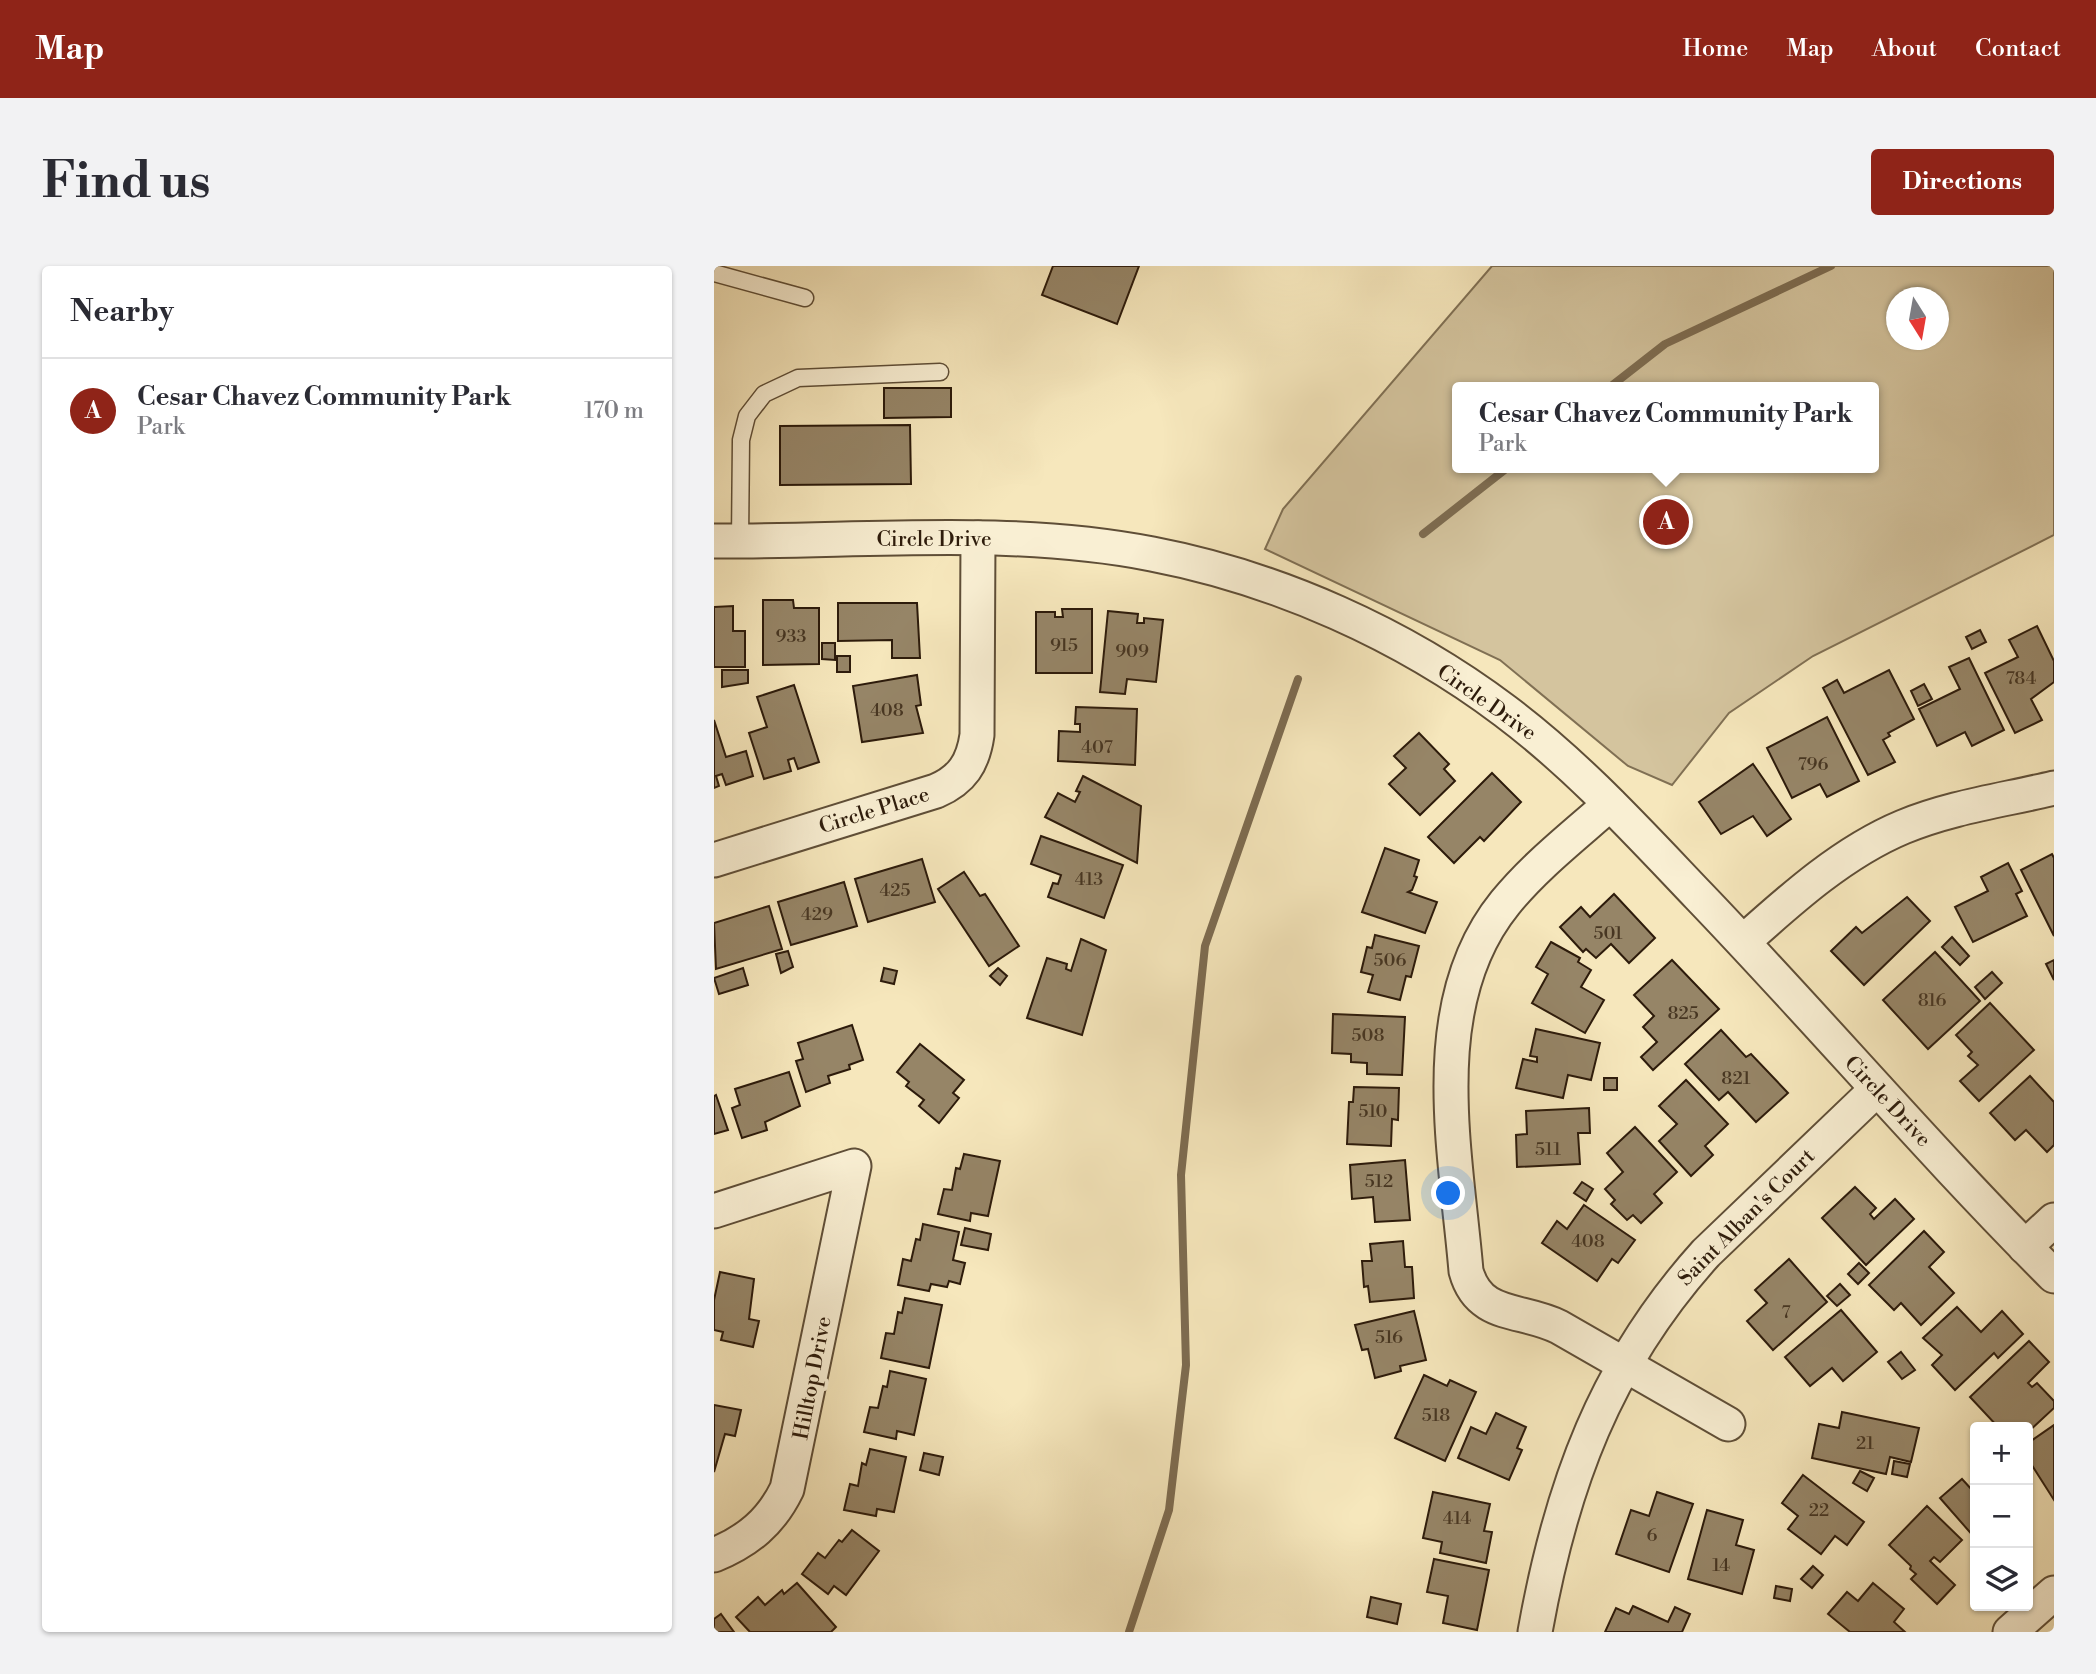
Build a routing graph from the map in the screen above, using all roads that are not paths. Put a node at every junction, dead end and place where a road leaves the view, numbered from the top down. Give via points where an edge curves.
1 (714, 273) edge
2 (805, 298) dead end
3 (940, 372) dead end
4 (978, 538) junction
5 (727, 541) edge
6 (2054, 788) edge
7 (1611, 804) junction
8 (714, 860) edge
9 (1743, 942) junction
10 (1877, 1089) junction
11 (714, 1211) edge
12 (2054, 1220) edge
13 (2025, 1247) junction
14 (2054, 1276) edge
15 (1625, 1364) junction
16 (1728, 1424) dead end
17 (714, 1555) edge
18 (2054, 1593) edge
19 (1535, 1632) edge
20 (2010, 1632) edge

1 - 2 lane
3 - 5 lane via 798,378 764,394 747,416
4 - 5 street, Circle Drive
4 - 7 street, Circle Drive via 1057,541 1153,554 1245,578 1323,607 1481,694
4 - 8 street, Circle Place via 977,736 968,767 936,792
6 - 9 street via 1940,814 1880,838 1826,872
7 - 9 street, Circle Drive
7 - 15 street via 1523,883 1483,938 1462,996 1451,1092 1466,1271 1475,1293 1497,1309 1546,1320
9 - 10 street, Circle Drive
10 - 13 street, Circle Drive
10 - 15 street, Saint Alban's Court via 1706,1253 1662,1305
11 - 17 street, Hilltop Drive via 854,1166 787,1489 760,1530
12 - 13 street
13 - 14 street, Circle Drive
15 - 16 street
15 - 19 street, Saint Alban's Court via 1566,1494
18 - 20 street

